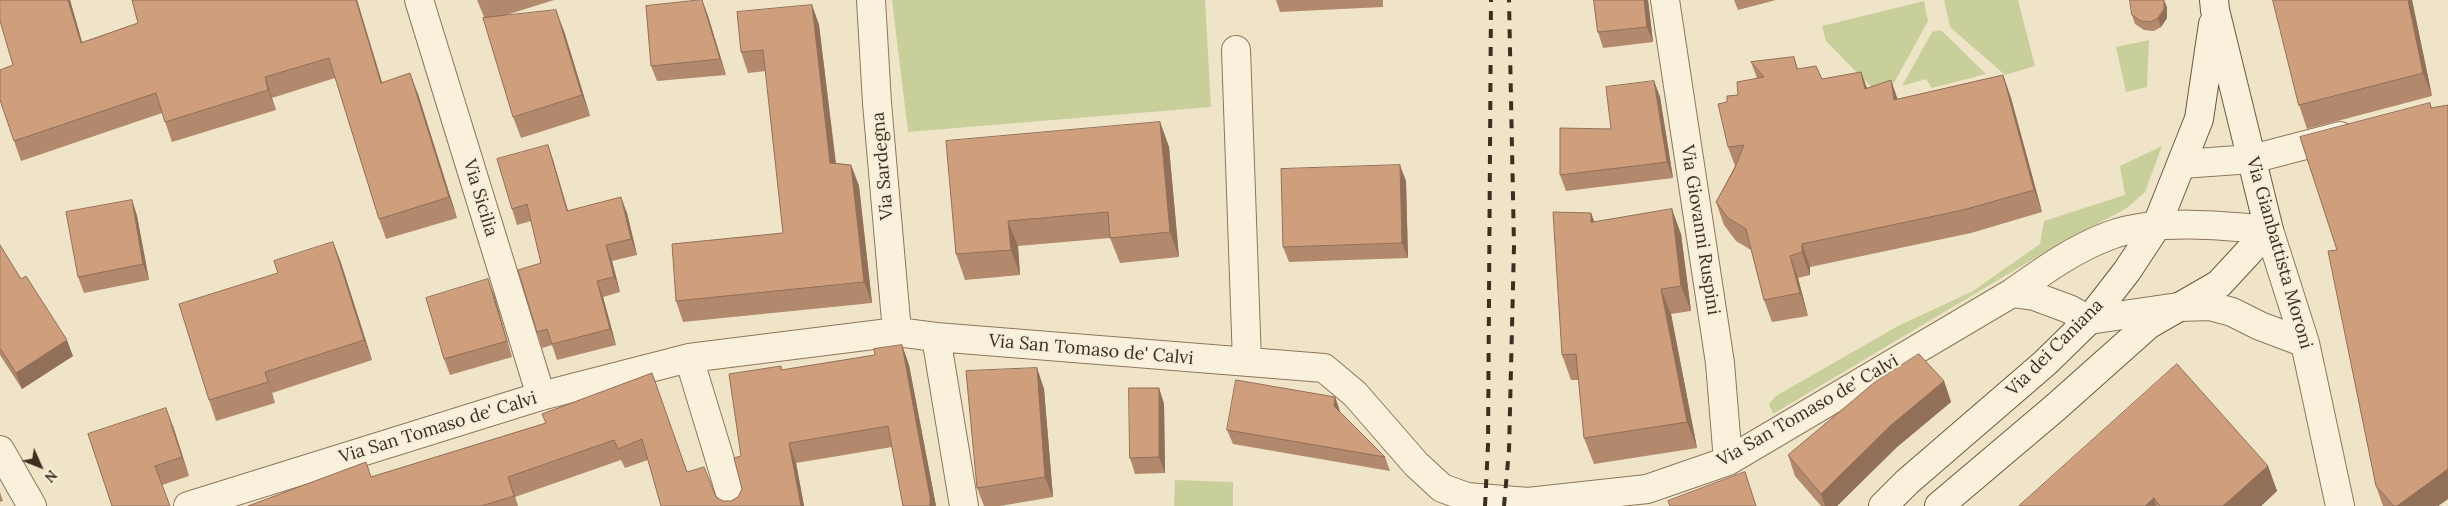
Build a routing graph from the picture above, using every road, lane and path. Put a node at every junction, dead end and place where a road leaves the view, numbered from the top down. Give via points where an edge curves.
1 (419, 0) edge
2 (871, 0) edge
3 (1665, 0) edge
4 (2215, 5) edge
5 (1236, 50) dead end
6 (2362, 130) edge
7 (2252, 159) junction
8 (2182, 164) junction
9 (2156, 227) junction
10 (2269, 230) junction
11 (2012, 293) junction
12 (2178, 307) junction
13 (2089, 320) junction
14 (897, 332) junction
15 (936, 337) junction
16 (2305, 343) junction
17 (689, 358) junction
18 (1247, 362) junction
19 (541, 396) junction
20 (0, 450) edge
21 (1728, 461) junction
22 (1438, 497) edge
23 (1561, 502) edge
24 (32, 506) edge
25 (188, 506) edge
26 (734, 506) edge
27 (964, 506) edge
28 (1882, 506) edge
29 (1939, 506) edge
30 (2340, 506) edge

1 - 19 street, Via Sicilia
2 - 14 street, Via Sardegna
3 - 21 street, Via Giovanni Ruspini via 1720,363
4 - 7 street, Via Gianbattista Moroni
4 - 8 street, Via dei Caniana via 2199,119
5 - 18 street
6 - 7 street
7 - 8 street
7 - 10 street, Via Gianbattista Moroni
8 - 9 street, Via dei Caniana
9 - 10 street, Via San Tomaso de' Calvi via 2218,224
9 - 11 street, Via San Tomaso de' Calvi via 2111,235 2047,267
9 - 13 street, Via dei Caniana via 2128,271
10 - 12 street via 2220,284
10 - 16 street, Via Gianbattista Moroni
11 - 13 street via 2034,296
11 - 21 street, Via San Tomaso de' Calvi
12 - 13 street
12 - 16 street via 2210,306 2232,312
12 - 29 street via 2148,325
13 - 28 street, Via dei Caniana via 2045,363
14 - 15 street, Via San Tomaso de' Calvi
14 - 17 street, Via San Tomaso de' Calvi
15 - 18 street, Via San Tomaso de' Calvi
15 - 27 street
16 - 30 street, Via Gianbattista Moroni
17 - 19 street, Via San Tomaso de' Calvi
17 - 26 street
18 - 22 street, Via San Tomaso de' Calvi via 1324,368 1355,394 1416,464
19 - 25 street, Via San Tomaso de' Calvi
20 - 24 street
21 - 23 street, Via San Tomaso de' Calvi via 1647,489
22 - 23 street, Via San Tomaso de' Calvi

